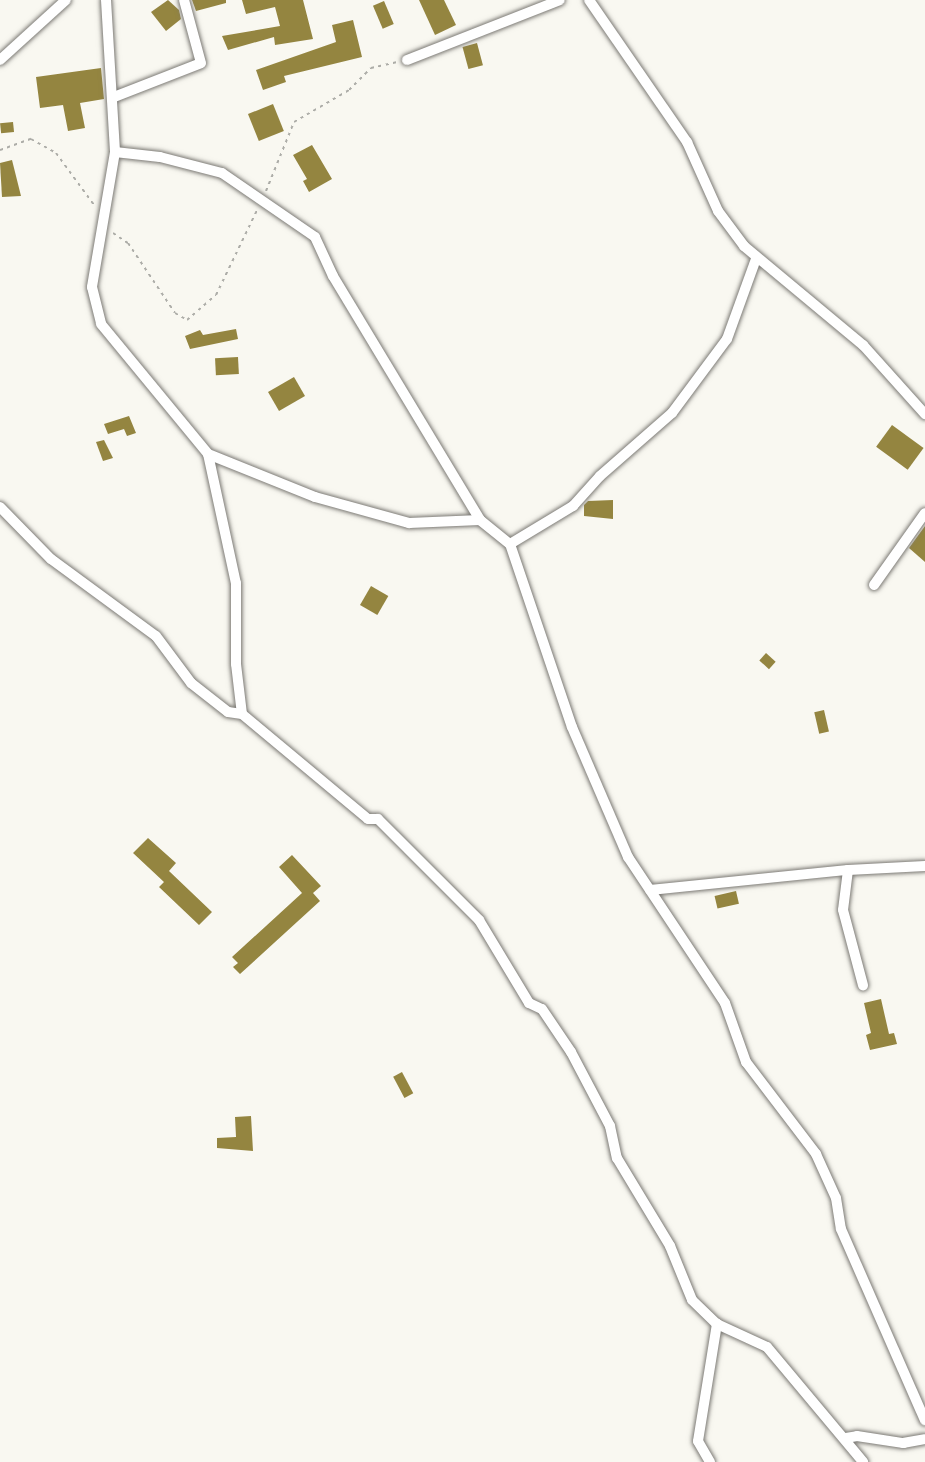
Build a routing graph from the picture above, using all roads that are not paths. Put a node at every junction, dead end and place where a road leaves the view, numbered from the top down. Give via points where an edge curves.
1 (66, 0) edge
2 (106, 0) edge
3 (184, 0) edge
4 (560, 0) edge
5 (589, 0) edge
6 (0, 60) edge
7 (407, 60) road end
8 (114, 97) junction
9 (115, 152) junction
10 (756, 259) junction
11 (925, 414) edge
12 (208, 454) junction
13 (0, 507) edge
14 (925, 513) edge
15 (480, 520) junction
16 (510, 544) junction
17 (874, 585) dead end
18 (242, 714) junction
19 (925, 866) edge
20 (848, 870) junction
21 (650, 890) junction
22 (863, 985) dead end
23 (717, 1324) junction
24 (925, 1420) edge
25 (846, 1438) junction
26 (925, 1439) edge
27 (710, 1462) edge
28 (863, 1462) edge

1 - 6 street
2 - 8 street
3 - 8 street via 201,63
4 - 7 street
5 - 10 street via 687,142 718,211
8 - 9 street
9 - 12 street via 92,287 101,324
9 - 15 street via 160,157 222,173 315,237 333,276
10 - 11 street via 862,345
10 - 16 street via 728,339 672,413 600,476 573,506
12 - 15 street via 315,497 409,523
12 - 18 street via 236,583 236,664
13 - 18 street via 51,559 156,636 190,683 228,712
14 - 17 street
15 - 16 street
16 - 21 street via 572,727 628,857
18 - 23 street via 368,819 378,819 479,920 529,1003 542,1009 571,1052 610,1126 617,1158 670,1246 692,1300
19 - 20 street
20 - 21 street
20 - 22 street via 843,910
21 - 24 street via 725,1003 746,1062 816,1154 836,1198 841,1229
23 - 25 street via 767,1347
23 - 27 street via 698,1441
25 - 26 street via 903,1443
25 - 28 street

